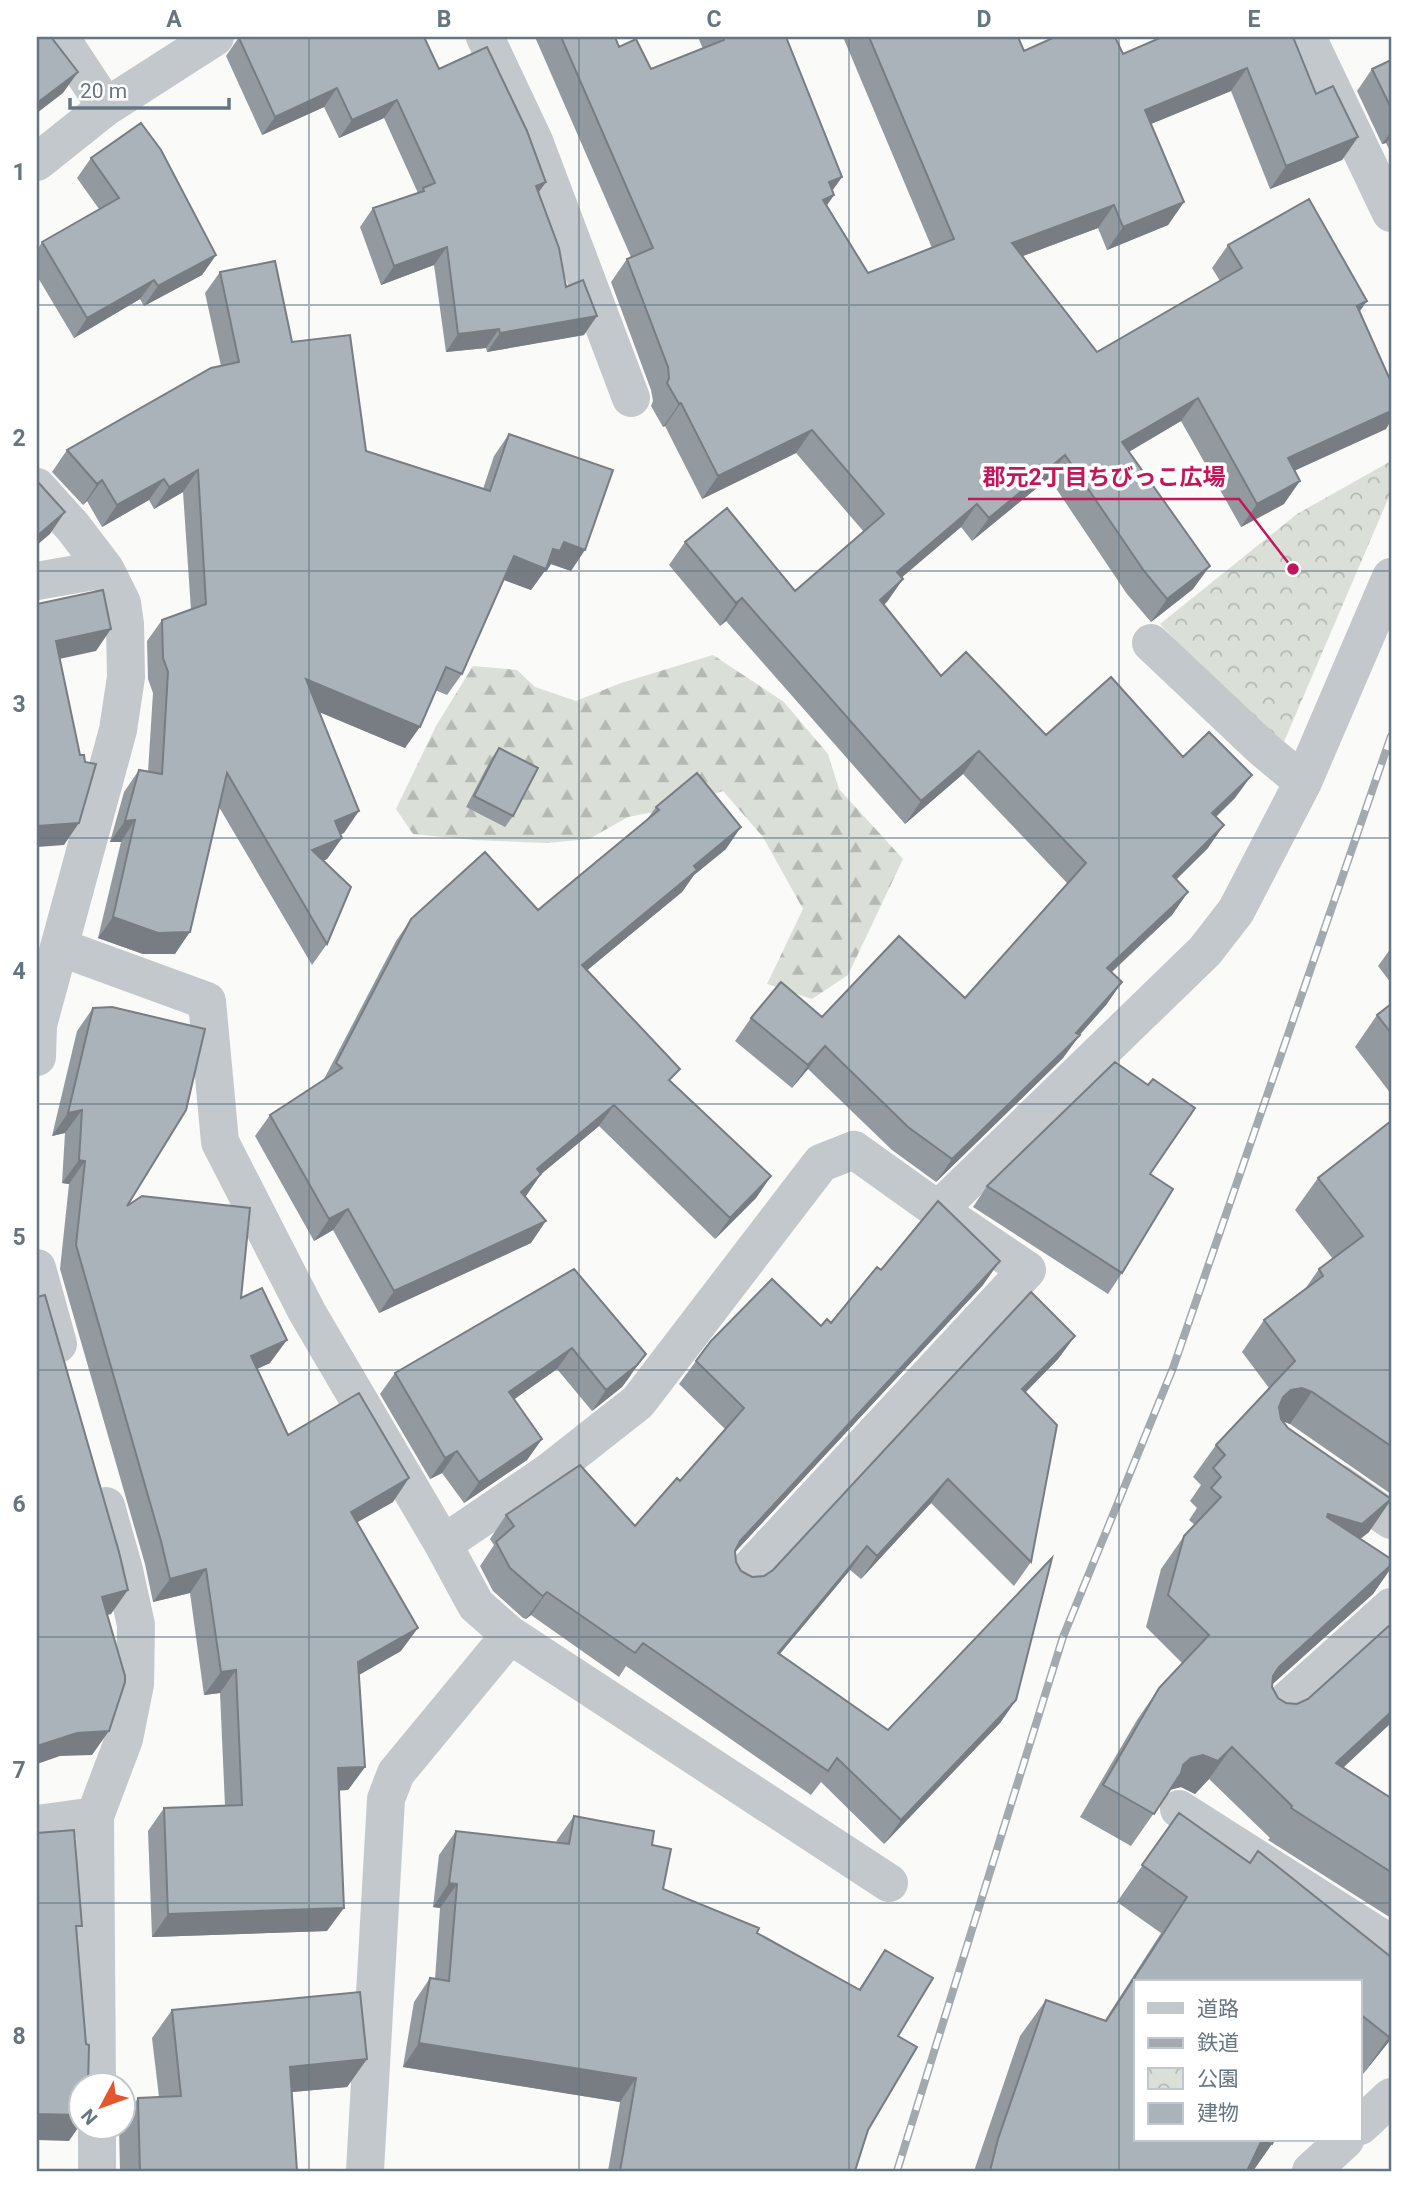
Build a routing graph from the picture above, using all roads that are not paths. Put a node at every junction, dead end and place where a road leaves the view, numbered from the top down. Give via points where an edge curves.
1 (60, 37) edge
2 (215, 37) edge
3 (485, 37) edge
4 (1307, 37) edge
5 (106, 107) junction
6 (37, 162) edge
7 (1391, 213) edge
8 (631, 398) dead end
9 (37, 487) edge
10 (105, 569) junction
11 (1391, 578) edge
12 (37, 581) edge
13 (1151, 643) dead end
14 (1303, 782) junction
15 (59, 947) junction
16 (37, 1036) edge
17 (938, 1210) junction
18 (37, 1268) edge
19 (69, 1383) edge
20 (1312, 1465) edge
21 (97, 1476) edge
22 (1391, 1520) edge
23 (443, 1544) junction
24 (740, 1579) edge
25 (1391, 1607) edge
26 (510, 1635) junction
27 (1271, 1715) edge
28 (1180, 1809) edge
29 (96, 1816) junction
30 (37, 1824) edge
31 (889, 1883) dead end
32 (1391, 1944) edge
33 (97, 2072) edge
34 (1391, 2097) edge
35 (1362, 2124) edge
36 (97, 2142) edge
37 (1343, 2142) edge
38 (97, 2171) edge
39 (365, 2171) edge
40 (1311, 2171) edge

1 - 5 street
2 - 5 street
3 - 8 street via 534,141
4 - 7 street
5 - 6 street
9 - 10 street
10 - 12 street
10 - 15 street via 122,603 126,677 118,730
11 - 14 street
13 - 14 street
14 - 17 street via 1236,911 1205,951
15 - 16 street
15 - 23 street via 207,1002 220,1142 307,1312
17 - 23 street via 854,1150 821,1163 638,1402 550,1472
17 - 24 street via 1027,1270
18 - 19 street
20 - 22 street
21 - 29 street via 136,1625 135,1684 126,1728
23 - 26 street via 476,1605
25 - 27 street
26 - 31 street
26 - 39 street via 396,1773 386,1799
28 - 32 street
29 - 30 street
29 - 33 street
34 - 35 street
36 - 38 street
37 - 40 street

